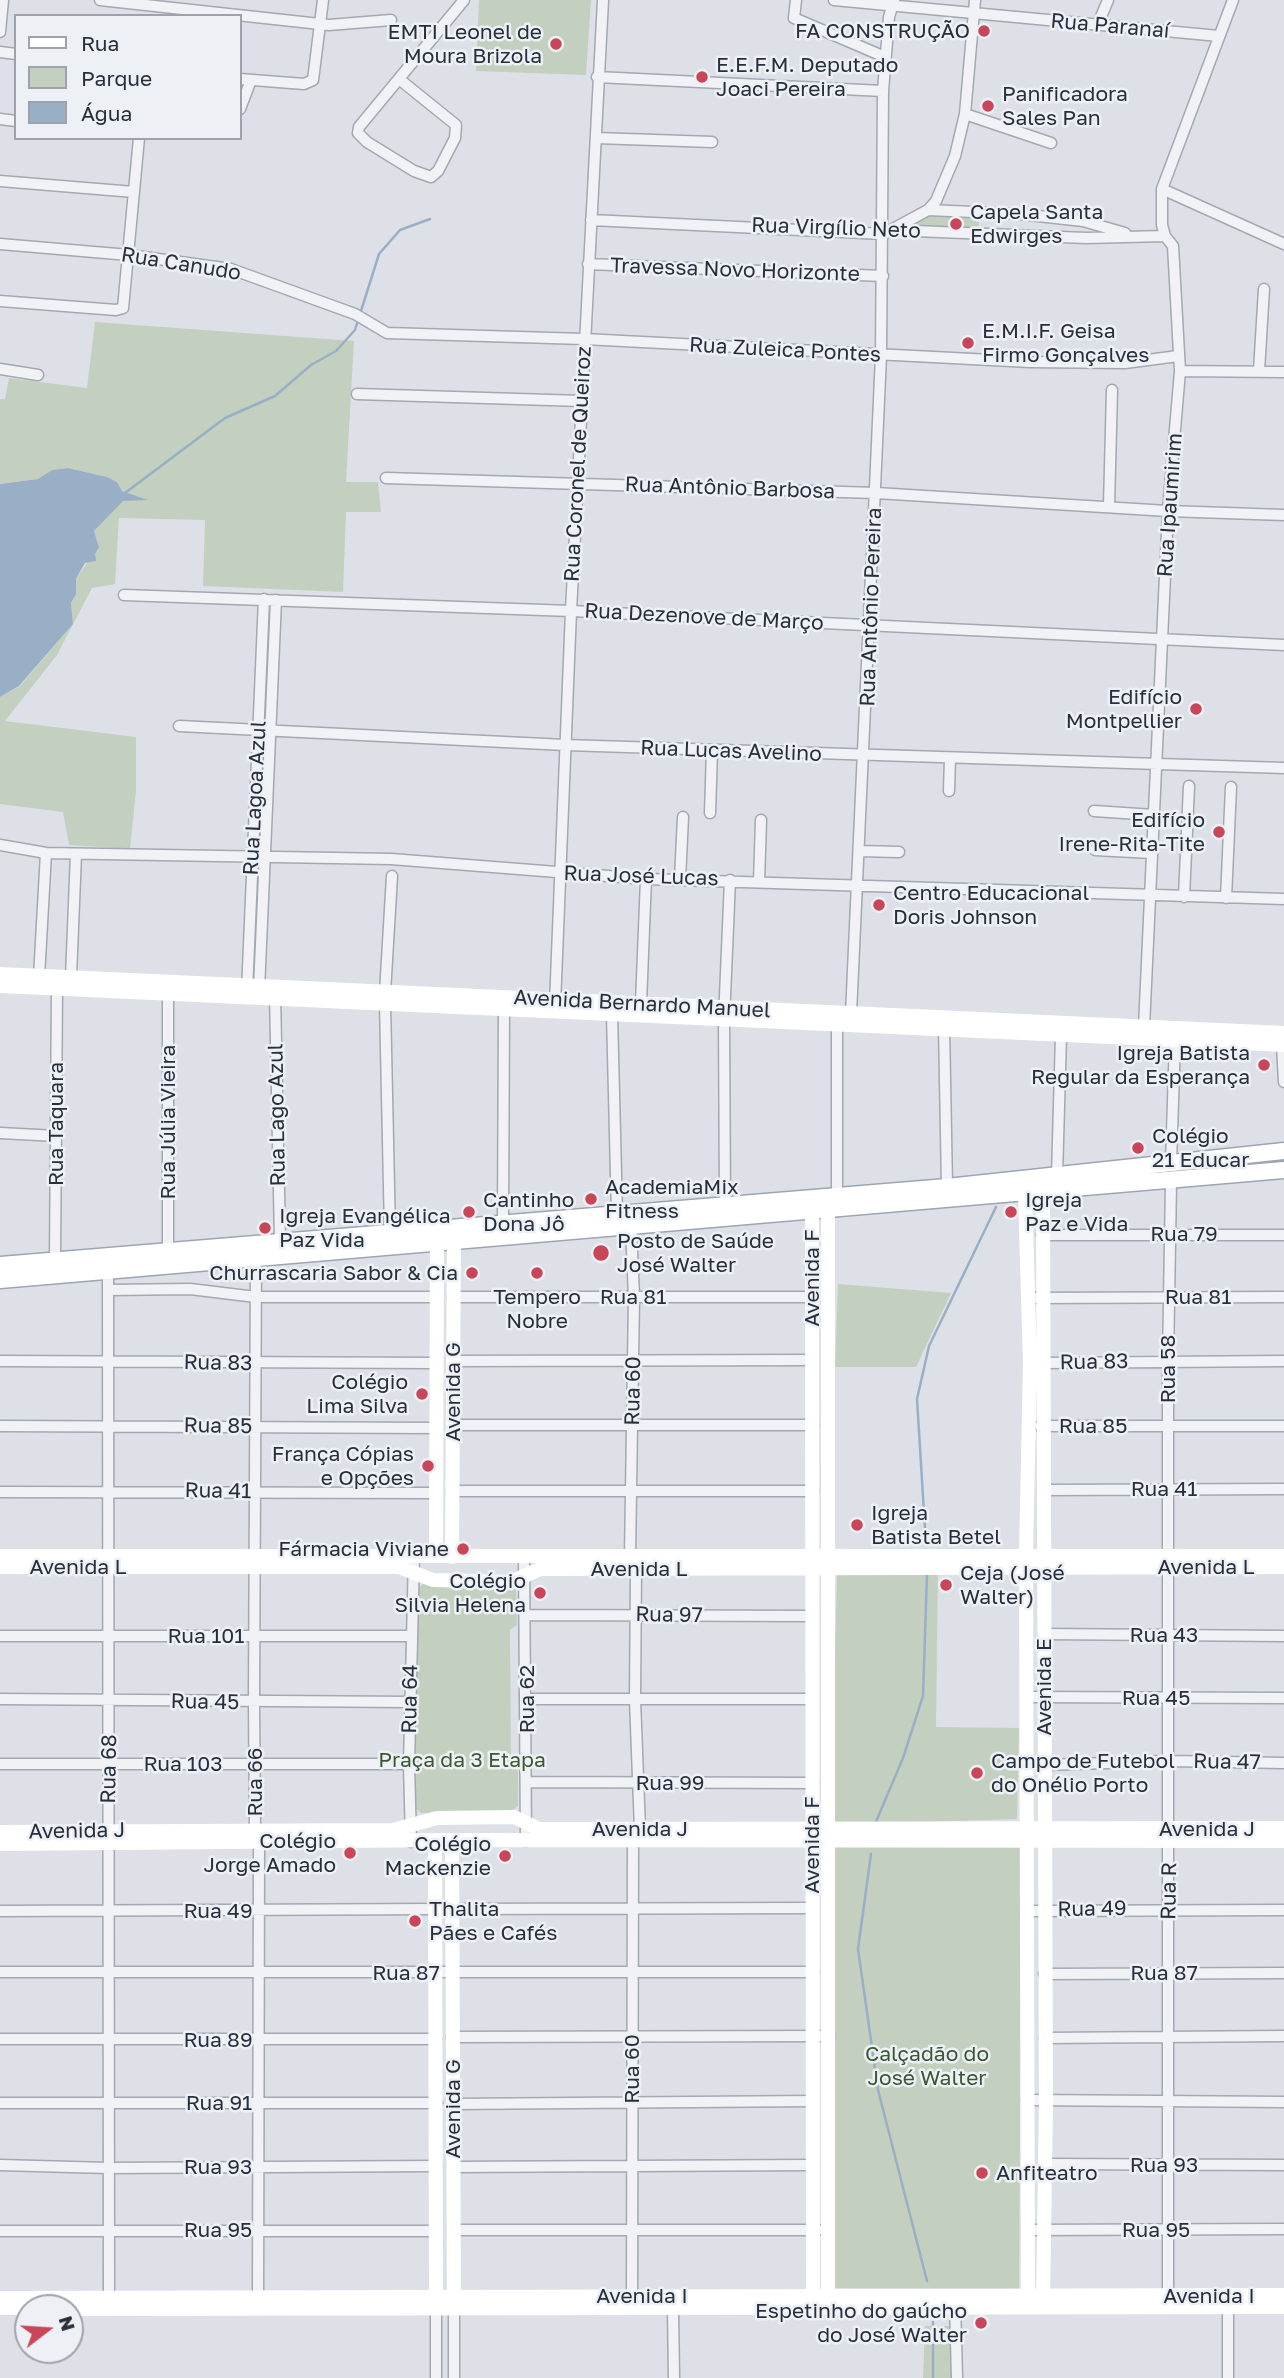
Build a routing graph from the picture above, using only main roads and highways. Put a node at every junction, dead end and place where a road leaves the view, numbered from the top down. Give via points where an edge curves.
1 (1284, 1151) edge
2 (1284, 1171) edge
3 (826, 1204) junction
4 (674, 1216) junction
5 (648, 1218) junction
6 (454, 1234) junction
7 (437, 1235) junction
8 (0, 1265) edge
9 (0, 1280) edge

1 - 3 main road
2 - 3 main road via 1043,1193
3 - 4 main road
3 - 4 main road via 725,1204
4 - 5 main road
5 - 6 main road via 617,1214 503,1222
5 - 6 main road via 631,1227
6 - 7 main road
7 - 8 main road via 390,1232
7 - 9 main road

